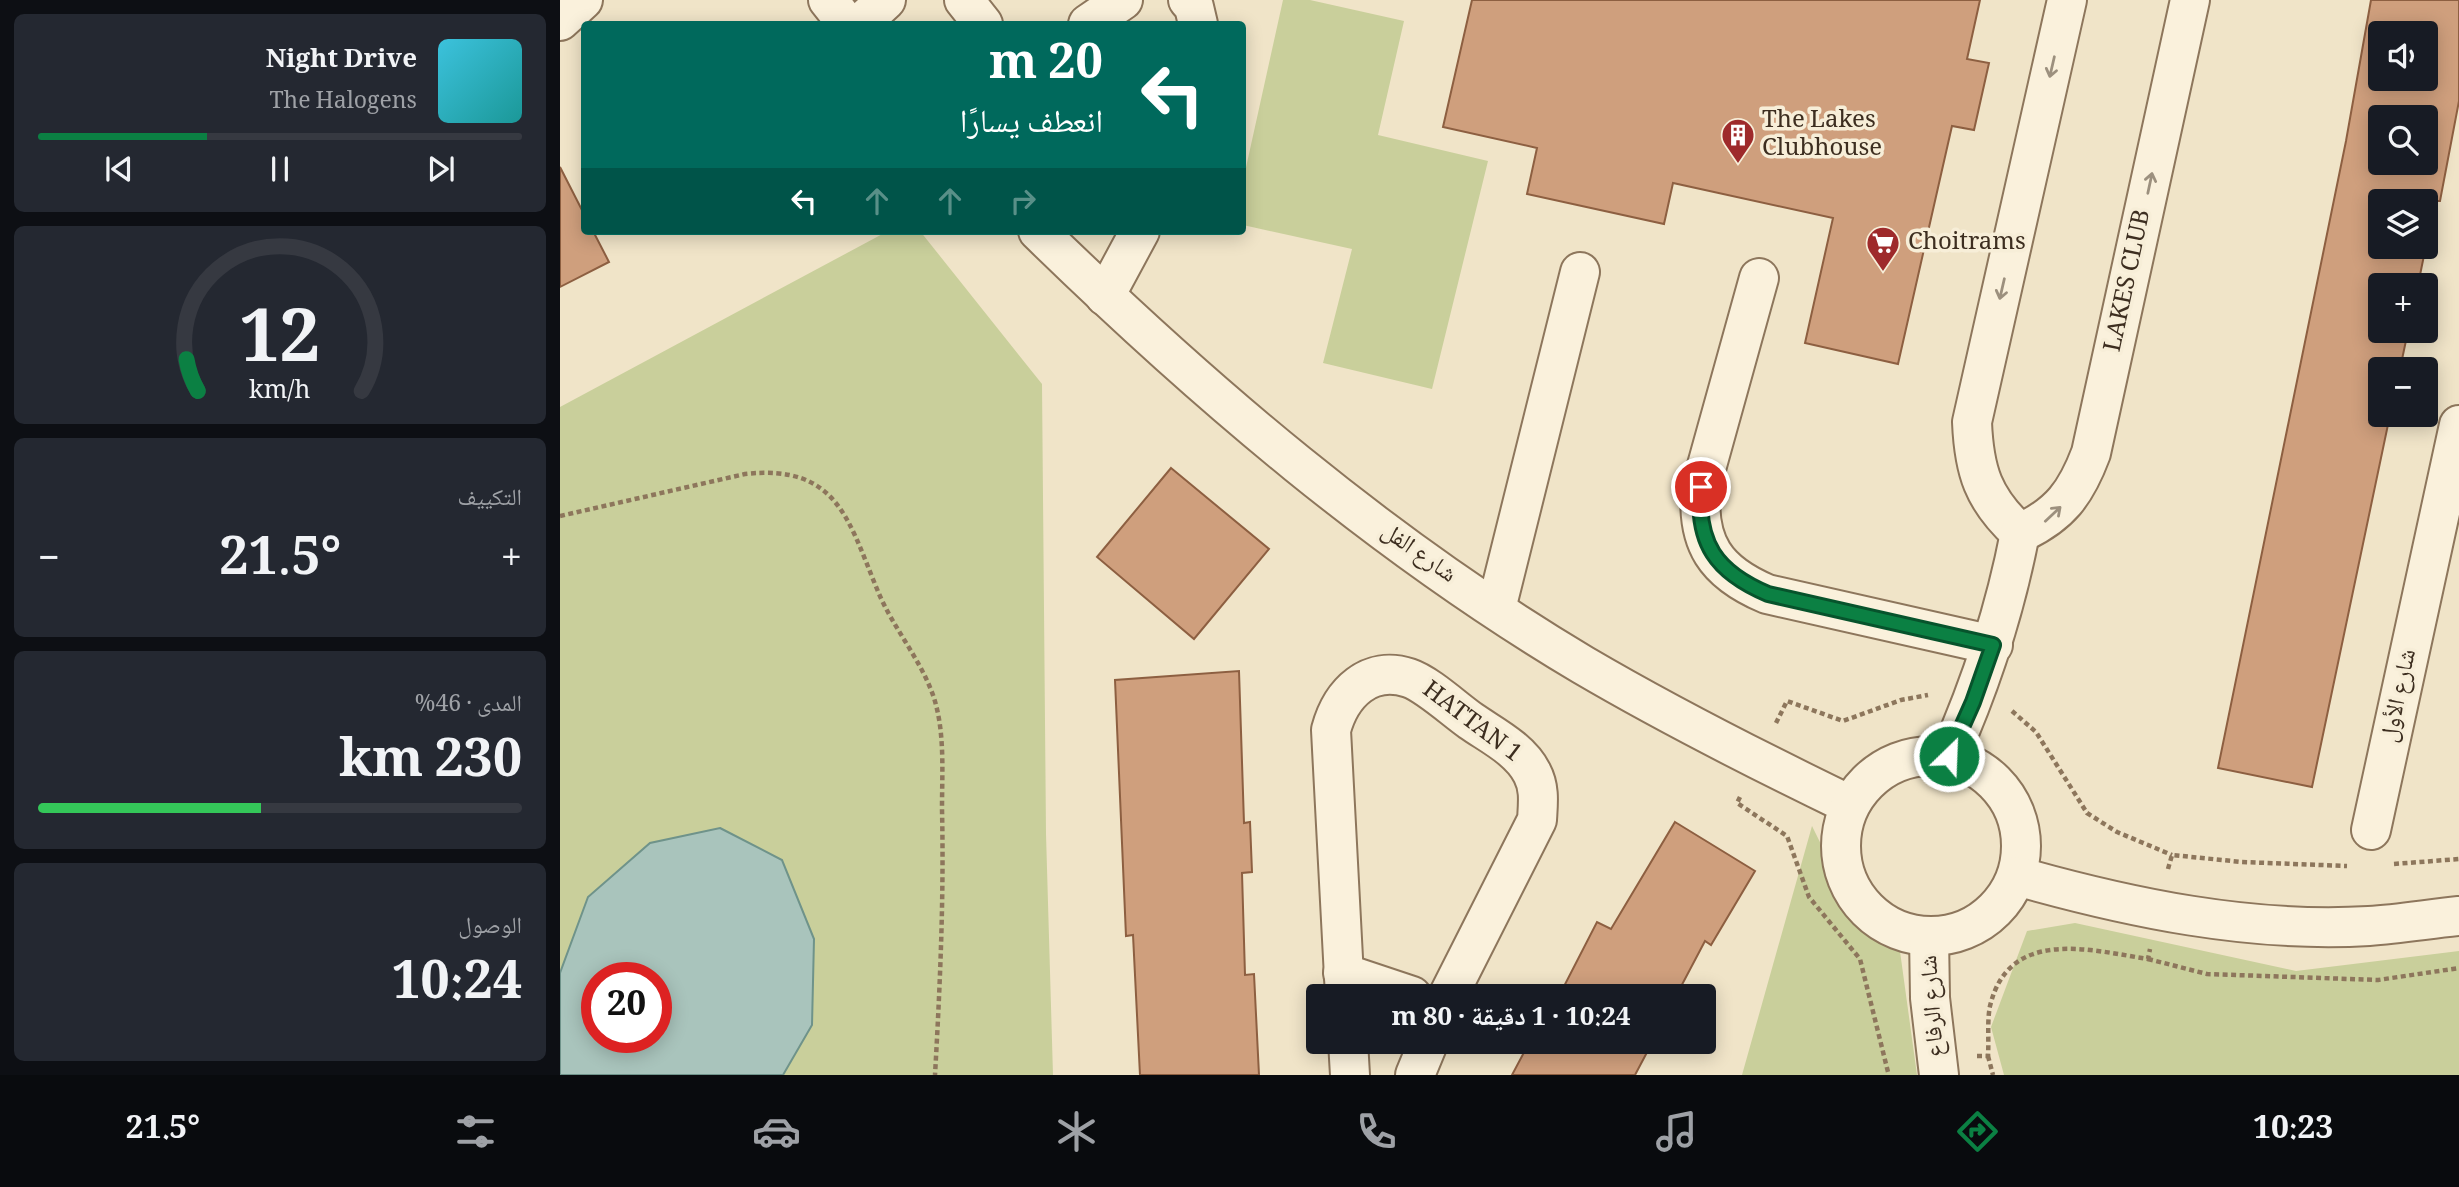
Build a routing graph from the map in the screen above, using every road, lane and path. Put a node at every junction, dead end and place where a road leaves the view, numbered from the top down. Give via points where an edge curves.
1 (583, 0) edge
2 (828, 0) edge
3 (886, 0) edge
4 (964, 0) edge
5 (1123, 0) edge
6 (1188, 0) edge
7 (2067, 0) edge
8 (2190, 0) edge
9 (560, 21) edge
10 (845, 21) edge
11 (863, 21) edge
12 (981, 21) edge
13 (1092, 21) edge
14 (1197, 21) edge
15 (1042, 235) edge
16 (1138, 235) edge
17 (1580, 272) dead end
18 (1759, 278) dead end
19 (1104, 296) junction
20 (2459, 425) edge
21 (560, 516) edge
22 (2020, 533) junction
23 (2444, 565) edge
24 (1496, 609) junction
25 (1993, 645) junction
26 (1976, 693) junction
27 (1949, 756) junction
28 (1758, 761) junction
29 (1850, 805) junction
30 (2371, 830) dead end
31 (2172, 855) junction
32 (2459, 859) edge
33 (2389, 865) dead end
34 (2350, 866) dead end
35 (2017, 876) junction
36 (2157, 911) junction
37 (2459, 916) edge
38 (1929, 936) junction
39 (2148, 959) junction
40 (2459, 968) edge
41 (1344, 984) edge
42 (1454, 984) edge
43 (1349, 1054) edge
44 (1424, 1054) edge
45 (1988, 1056) junction
46 (1938, 1066) edge
47 (1887, 1073) edge
48 (935, 1075) edge
49 (1350, 1075) edge
50 (1415, 1075) edge
51 (1993, 1075) edge

1 - 9 street
2 - 10 street
3 - 11 street
4 - 12 street
5 - 13 street
6 - 14 street
7 -> 22 street via 1972,422 1973,455 1983,486 1999,514
22 -> 8 street, LAKES CLUB via 2046,521 2066,502 2091,453
15 - 19 street, شارع الفل
16 - 19 street
17 - 24 street
18 - 25 street via 1701,487 1699,514 1706,541 1720,565 1742,583 1768,594
19 - 24 street, شارع الفل via 1294,461
20 - 23 street, شارع الأول
21 - 48 path via 771,471 802,477 828,493 849,517 885,609 920,666 941,729 942,922
22 - 25 street
23 - 30 street, شارع الأول
24 - 28 street, شارع الفل via 1581,664
25 - 26 street
26 - 27 street
26 - 28 path via 1956,690 1901,700 1843,721 1787,701
26 - 31 path via 2007,707 2036,732 2087,813 2117,832
27 - 29 street via 1920,755 1892,764 1868,781
27 - 35 street via 1979,768 2002,789 2017,815 2021,846
28 - 29 street, شارع الفل
28 - 47 path via 1737,803 1787,836 1810,897 1860,959
29 - 38 street via 1841,833 1842,864 1853,892 1872,915 1898,931
31 - 34 path
31 - 36 path
32 - 33 path
35 - 36 street
35 - 38 street via 2003,901 1982,921 1956,933
36 - 37 street via 2262,924 2341,926
36 - 39 path
38 - 46 street, شارع الرفاع
39 - 40 path via 2207,974 2365,979
39 - 45 path via 2059,946 2023,959 1997,988 1990,1008
41 - 42 street, HATTAN 1 via 1331,730 1337,709 1350,691 1368,679 1390,675 1411,679 1516,753 1532,772 1539,795 1537,820
43 - 49 street
44 - 50 street
45 - 46 path
45 - 51 path
46 - 47 path

